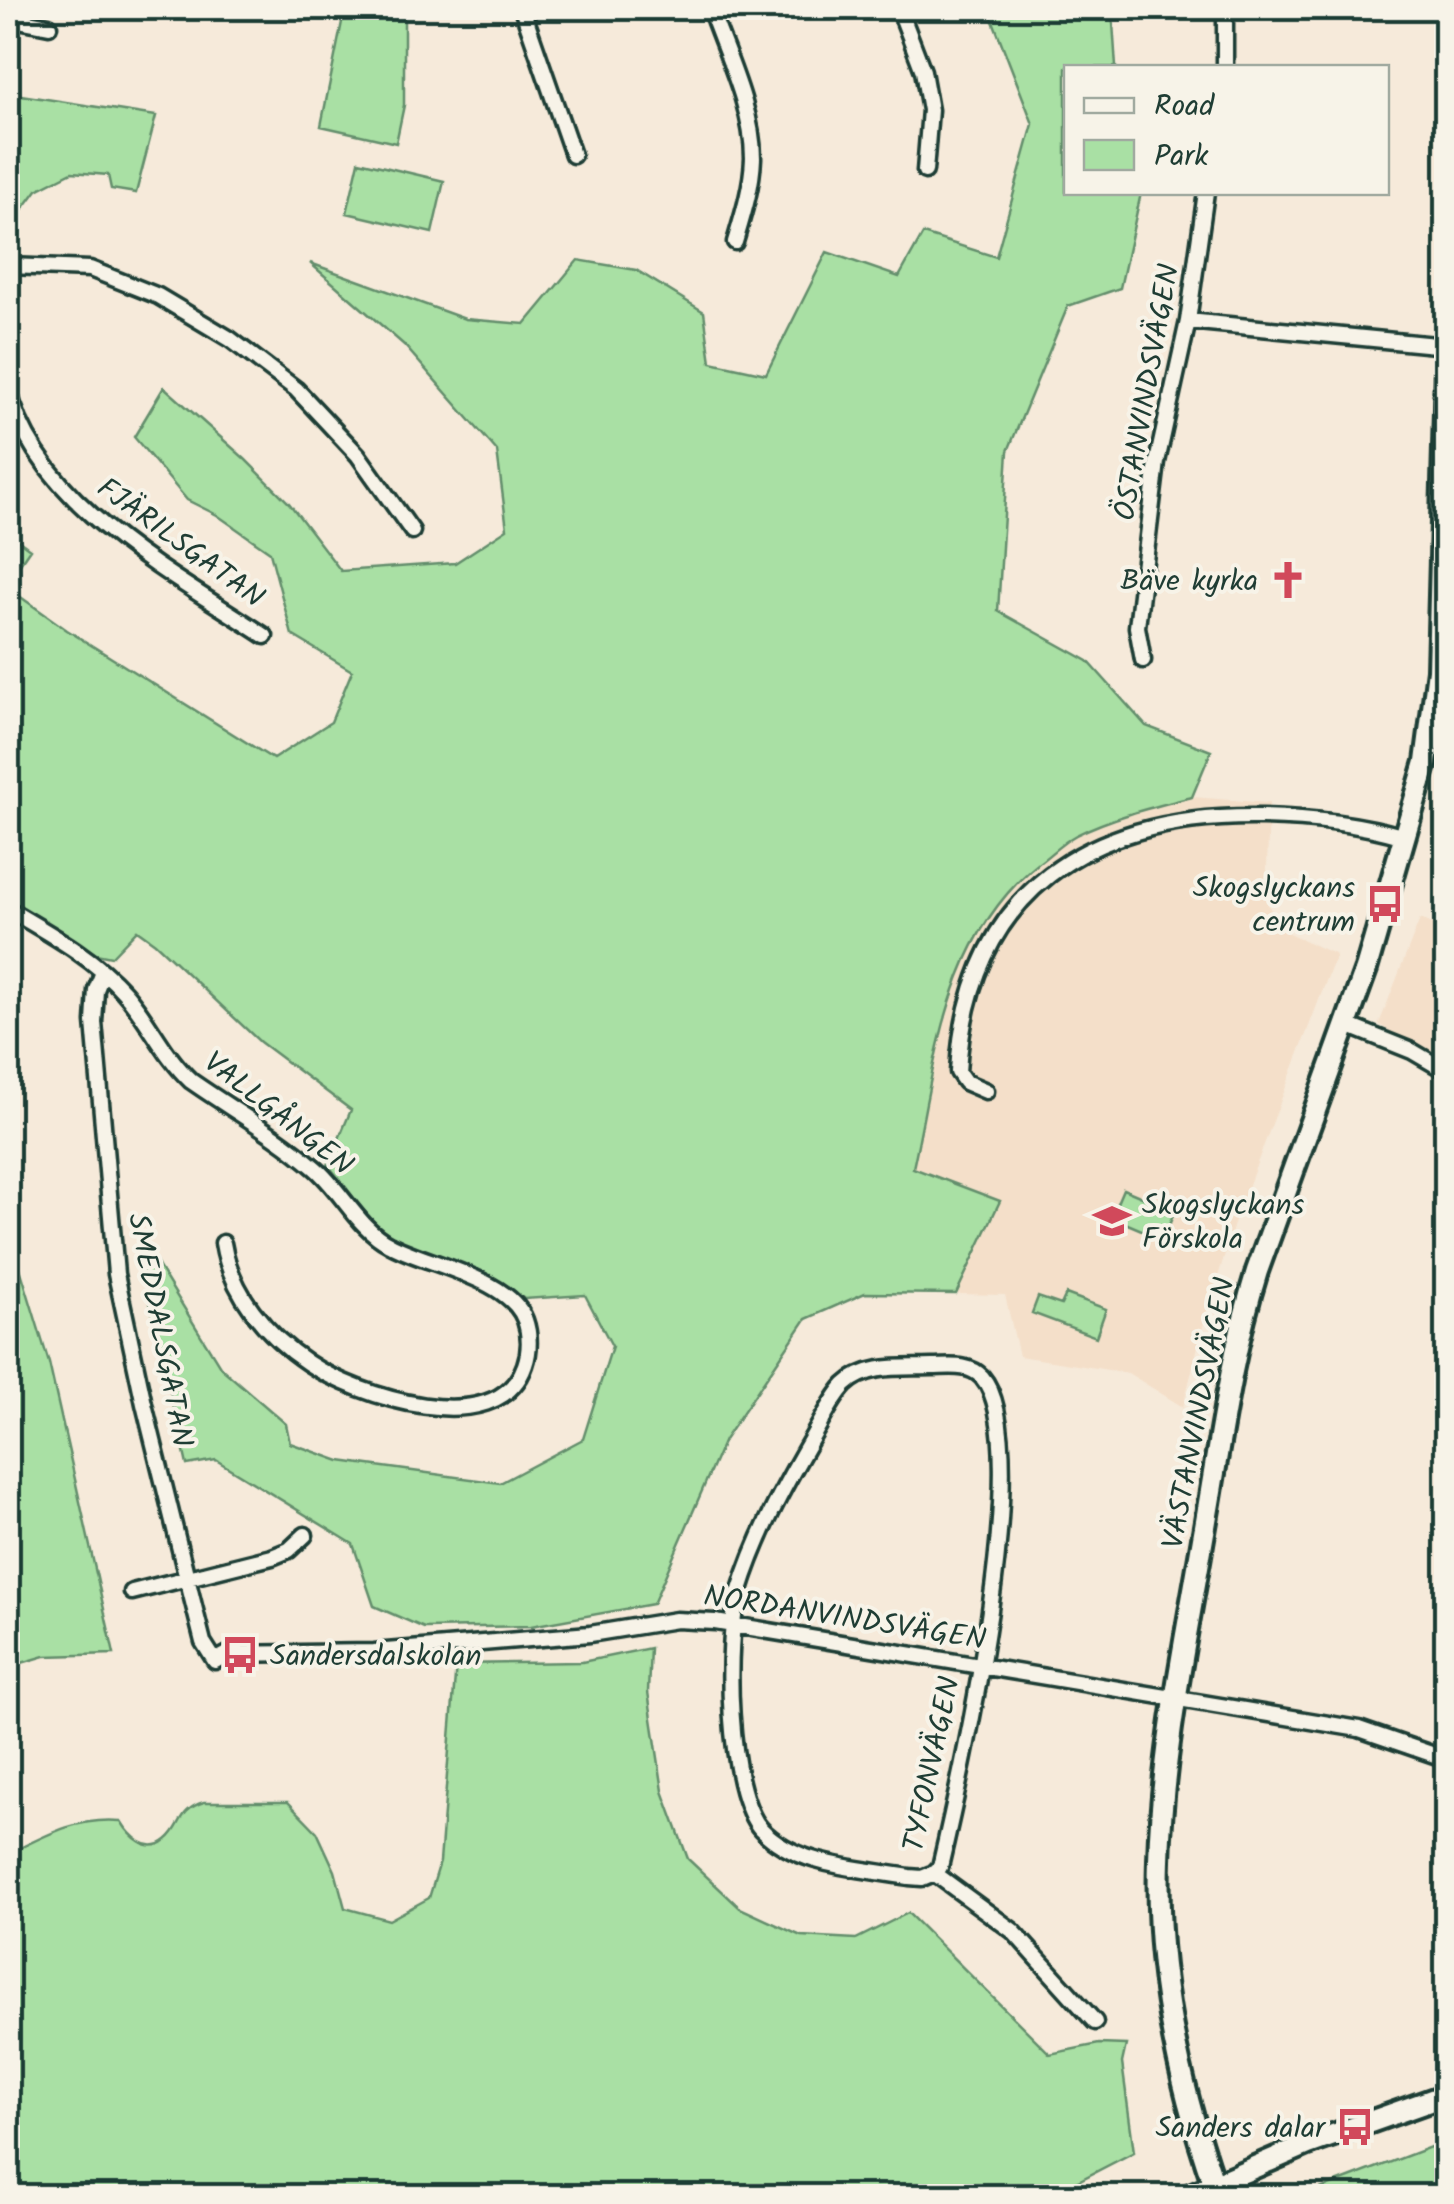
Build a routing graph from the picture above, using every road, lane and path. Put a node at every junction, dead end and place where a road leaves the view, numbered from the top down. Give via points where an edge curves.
1 (522, 8) edge
2 (710, 8) edge
3 (899, 8) edge
4 (1225, 8) edge
5 (8, 18) edge
6 (48, 26) dead end
7 (1226, 65) edge
8 (572, 155) dead end
9 (925, 171) dead end
10 (1206, 195) edge
11 (735, 242) dead end
12 (8, 266) edge
13 (1188, 322) junction
14 (1446, 346) edge
15 (1446, 372) edge
16 (8, 387) edge
17 (412, 531) dead end
18 (265, 636) dead end
19 (1142, 660) dead end
20 (1405, 837) junction
21 (8, 909) edge
22 (103, 972) junction
23 (1347, 1025) junction
24 (1446, 1071) edge
25 (986, 1090) dead end
26 (222, 1243) dead end
27 (304, 1535) dead end
28 (187, 1578) junction
29 (132, 1592) dead end
30 (733, 1626) junction
31 (222, 1658) joint
32 (980, 1666) junction
33 (1177, 1696) junction
34 (1446, 1759) edge
35 (934, 1872) junction
36 (1095, 2022) dead end
37 (1446, 2095) edge
38 (1214, 2186) junction
39 (1188, 2196) edge

1 - 8 street
2 - 11 street via 753,157
3 - 9 street via 930,110
4 - 7 street
5 - 6 street
10 - 13 street, ÖSTANVINDSVÄGEN
12 - 17 street via 90,269 158,296 230,339 296,389 358,455
13 - 14 street
13 - 19 street, ÖSTANVINDSVÄGEN via 1157,462 1137,626
15 - 20 street, VÄSTANVINDSVÄGEN via 1438,670 1426,762
16 - 18 street, FJÄRILSGATAN via 41,460 82,508
20 - 23 street, VÄSTANVINDSVÄGEN
20 - 25 street via 1319,818 1226,817 1130,832 1060,867 1004,922 975,979 958,1072
21 - 22 street
22 - 26 street, VALLGÅNGEN via 174,1065 314,1167 385,1242 504,1293 525,1320 522,1372 505,1392 470,1406 424,1406 352,1386 308,1364 256,1317 227,1271
22 - 28 street, SMEDDALSGATAN via 94,1022 116,1274
23 - 24 street
23 - 33 street, VÄSTANVINDSVÄGEN via 1242,1322
27 - 28 street via 272,1557
28 - 29 street
28 - 31 street, SMEDDALSGATAN via 204,1642
30 - 31 street, NORDANVINDSVÄGEN via 676,1620 590,1634
30 - 32 street, NORDANVINDSVÄGEN
30 - 32 street, TYFONVÄGEN via 774,1502 846,1384 876,1370 967,1368 994,1396 1000,1431 1000,1545
30 - 35 street, TYFONVÄGEN via 732,1741 742,1789 760,1827 800,1856 909,1877
32 - 33 street, NORDANVINDSVÄGEN
32 - 35 street, TYFONVÄGEN via 964,1766
33 - 34 street, NORDANVINDSVÄGEN via 1359,1729
33 - 38 street, VÄSTANVINDSVÄGEN via 1164,1783 1159,1916 1171,2028 1190,2117
35 - 36 street via 1012,1930
37 - 38 street
38 - 39 street

